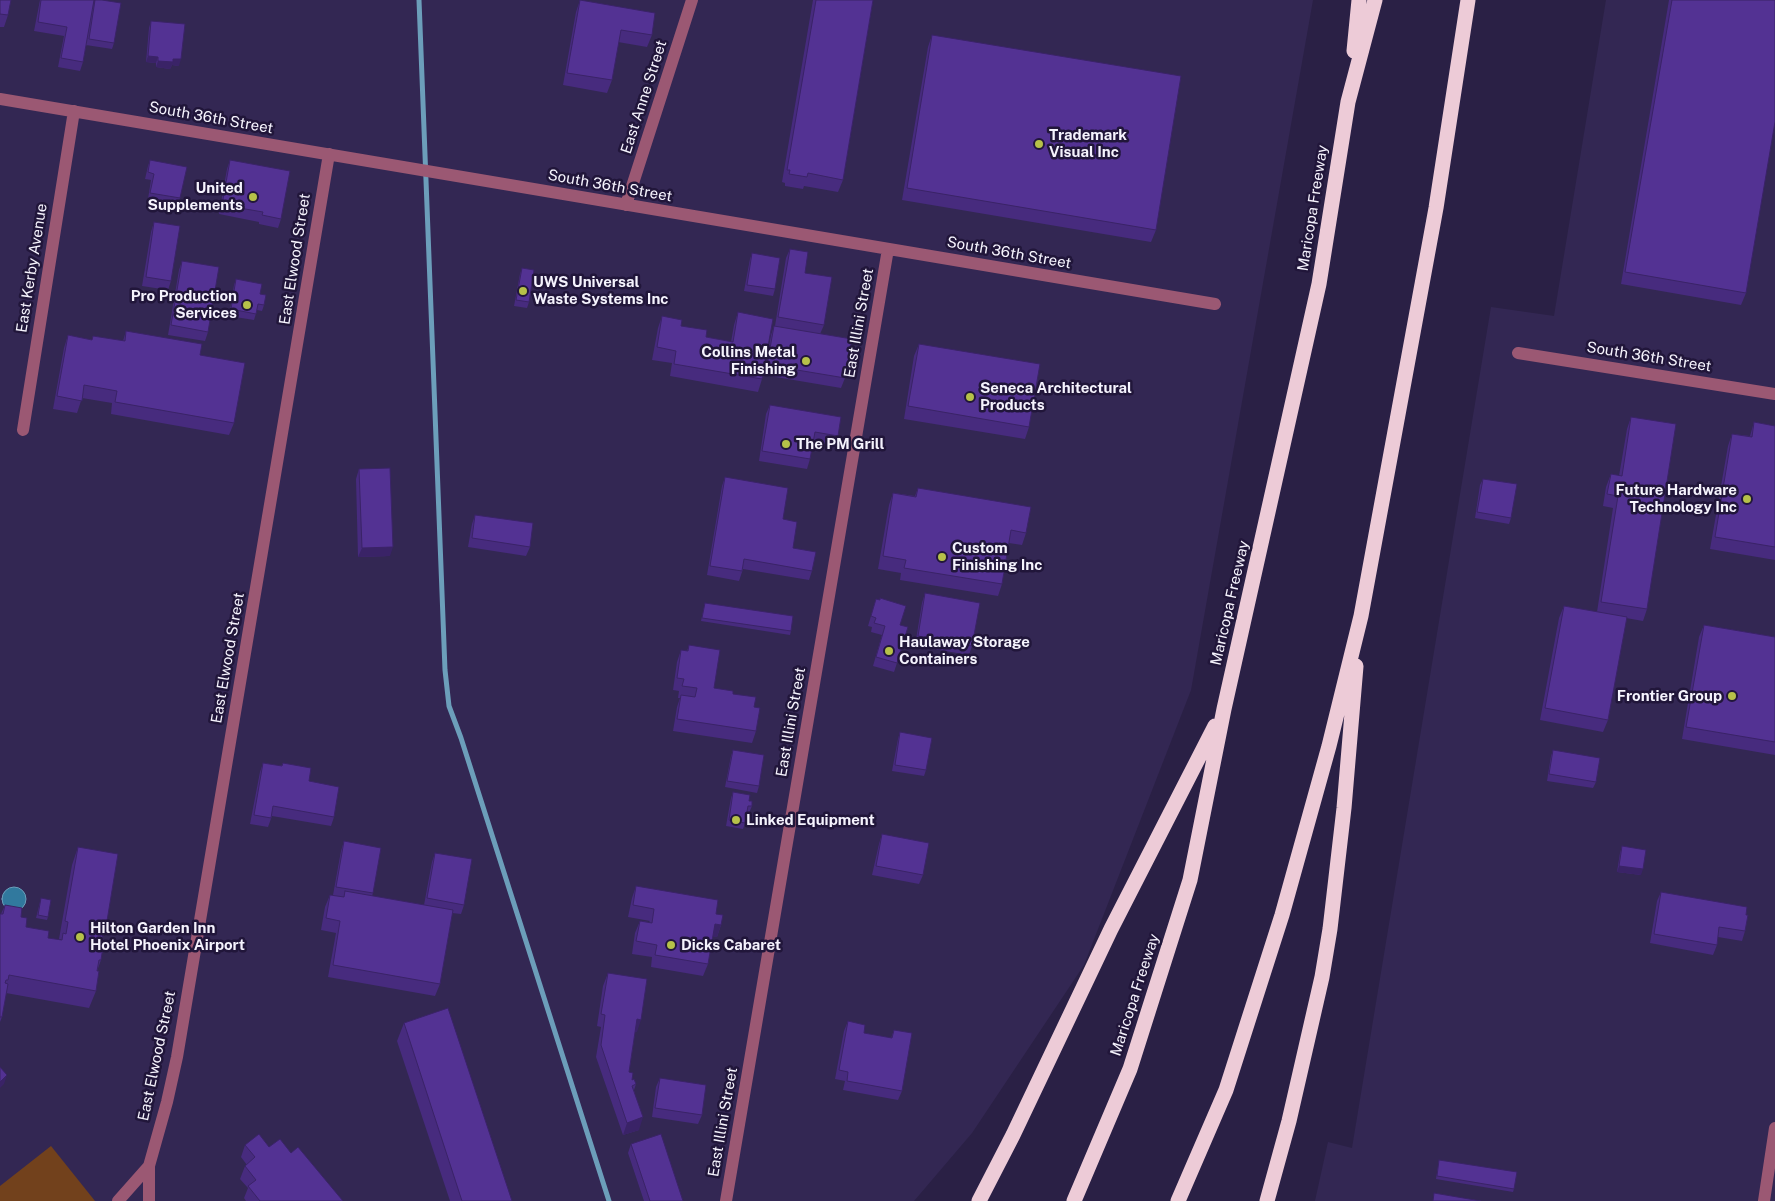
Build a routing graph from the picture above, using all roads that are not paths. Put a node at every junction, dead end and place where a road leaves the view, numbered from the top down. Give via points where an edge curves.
1 (692, 0) edge
2 (1359, 0) edge
3 (1375, 0) edge
4 (1468, 0) edge
5 (0, 99) edge
6 (1348, 102) junction
7 (74, 111) junction
8 (329, 154) junction
9 (626, 205) junction
10 (888, 249) junction
11 (1215, 304) dead end
12 (1518, 354) dead end
13 (1775, 394) edge
14 (23, 430) dead end
15 (1361, 616) junction
16 (1224, 709) junction
17 (1775, 1128) edge
18 (149, 1166) junction
19 (118, 1201) edge
20 (149, 1201) edge
21 (726, 1201) edge
22 (979, 1201) edge
23 (1074, 1201) edge
24 (1178, 1201) edge
25 (1267, 1201) edge
26 (1764, 1201) edge

1 - 9 street, East Anne Street
2 - 6 highway
3 - 6 highway, Maricopa Freeway
4 - 15 highway via 1436,208
5 - 7 street, South 36th Street
6 - 16 highway, Maricopa Freeway via 1319,284
7 - 8 street, South 36th Street
7 - 14 street, East Kerby Avenue
8 - 9 street, South 36th Street
8 - 18 street, East Elwood Street via 177,1057
9 - 10 street, South 36th Street
10 - 11 street, South 36th Street
10 - 21 street, East Illini Street
12 - 13 street, South 36th Street
15 - 24 highway via 1282,915 1226,1090
15 - 25 highway via 1344,808 1322,977
16 - 22 highway via 1111,929 1014,1135
16 - 23 highway, Maricopa Freeway via 1190,880 1130,1069
17 - 26 street
18 - 19 street, East Elwood Street
18 - 20 street, East Elwood Street

